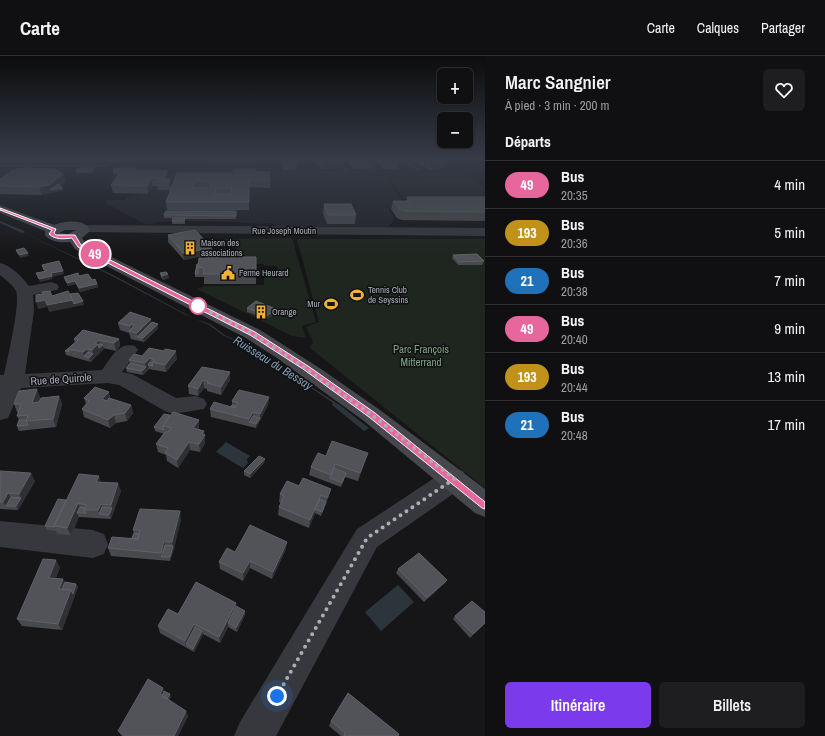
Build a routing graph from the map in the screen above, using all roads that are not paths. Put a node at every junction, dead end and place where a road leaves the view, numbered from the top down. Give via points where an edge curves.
1 (0, 209) edge
2 (485, 232) edge
3 (78, 233) junction
4 (2, 263) edge
5 (51, 287) dead end
6 (25, 292) junction
7 (128, 350) dead end
8 (108, 376) junction
9 (7, 382) edge
10 (196, 404) dead end
11 (0, 412) edge
12 (454, 479) junction
13 (485, 505) edge
14 (0, 534) edge
15 (93, 544) dead end
16 (254, 736) edge

1 - 3 street via 55,230 51,234 55,237 63,238
2 - 3 street, Rue Joseph Moutin
3 - 12 street via 80,246 88,251 253,334 279,350 372,415
4 - 6 street
5 - 6 street
6 - 9 street, Rue de Quirole via 25,311
7 - 8 street
8 - 9 street, Rue de Quirole
8 - 10 street, Rue de Quirole via 125,379 173,406
9 - 11 street, Rue de Quirole
12 - 13 street
12 - 16 street via 367,538
14 - 15 street

